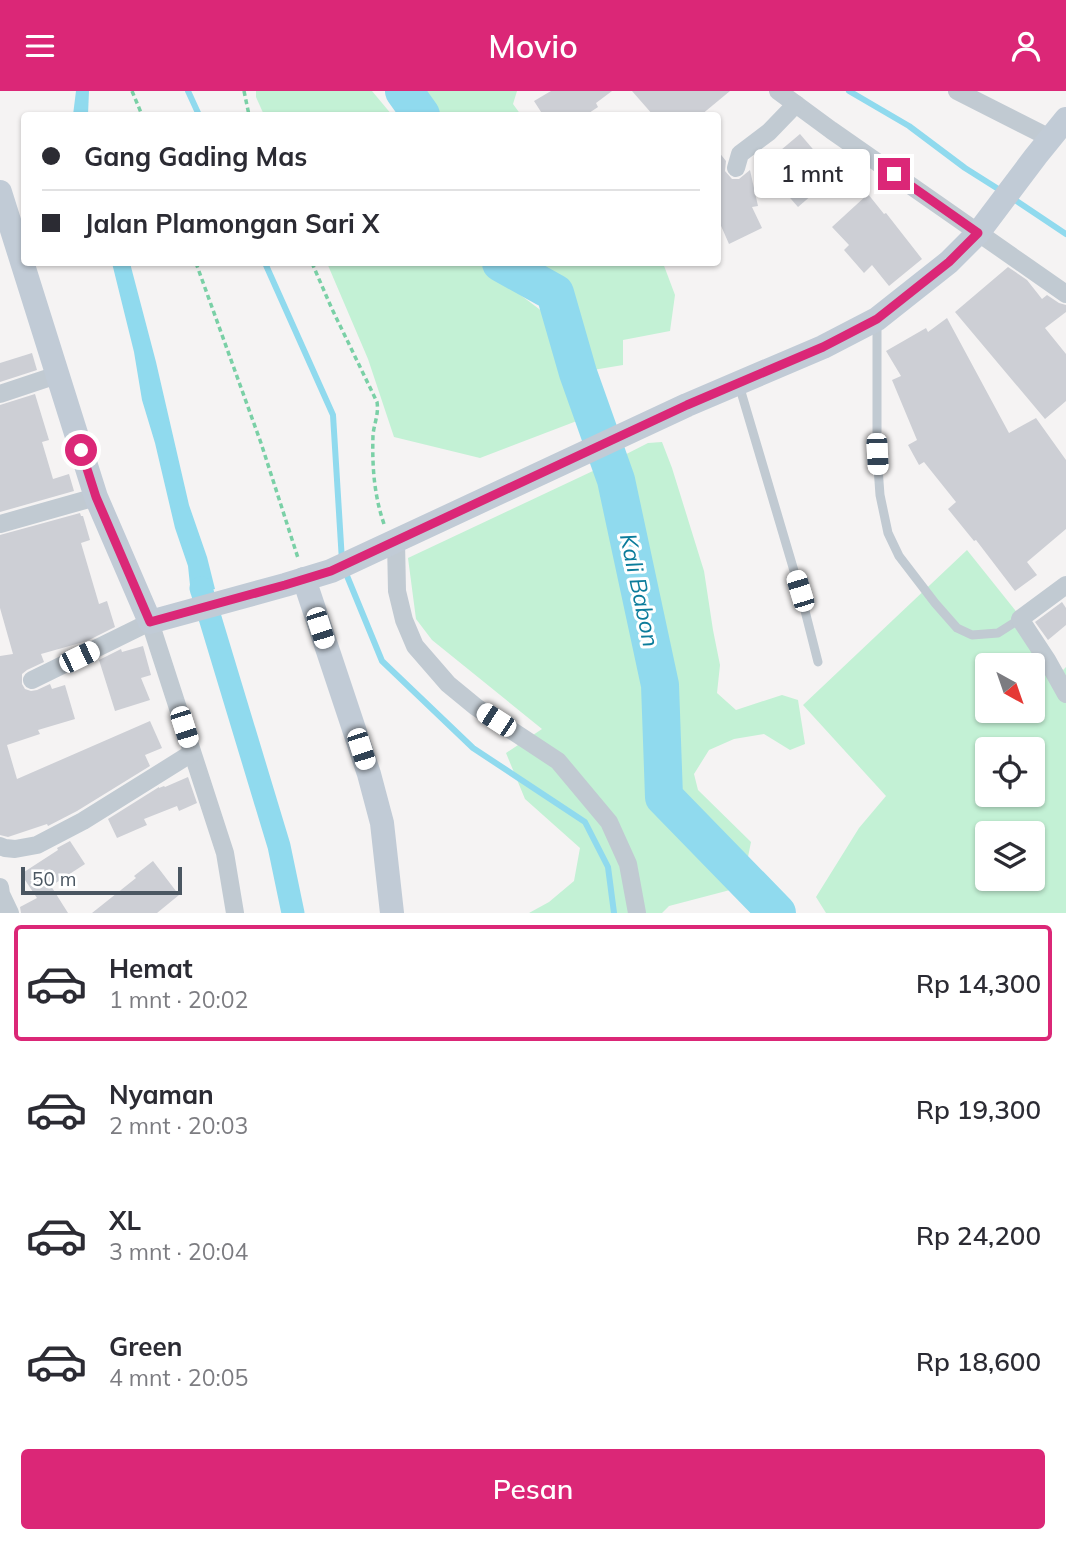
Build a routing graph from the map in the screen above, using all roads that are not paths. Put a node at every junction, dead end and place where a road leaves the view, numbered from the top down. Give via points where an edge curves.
1 (778, 91) edge
2 (957, 91) edge
3 (796, 104) junction
4 (1066, 119) edge
5 (1051, 147) edge
6 (736, 168) dead end
7 (0, 192) edge
8 (985, 225) junction
9 (21, 259) edge
10 (23, 266) edge
11 (1066, 294) edge
12 (877, 319) junction
13 (57, 375) junction
14 (738, 383) junction
15 (0, 394) edge
16 (96, 497) junction
17 (0, 524) edge
18 (386, 546) junction
19 (295, 582) junction
20 (1066, 585) edge
21 (162, 619) junction
22 (1020, 619) junction
23 (818, 662) dead end
24 (32, 680) dead end
25 (1066, 694) edge
26 (192, 753) junction
27 (0, 850) edge
28 (0, 887) edge
29 (9, 913) edge
30 (234, 913) edge
31 (392, 913) edge
32 (637, 913) edge

1 - 3 street
2 - 5 street
3 - 6 street via 740,154
3 - 8 street
4 - 5 main road
5 - 8 main road
7 - 9 main road
8 - 11 street
8 - 12 main road via 949,262
10 - 13 main road
12 - 14 main road
12 - 22 lane via 877,454 888,533 899,556 957,628 981,636 998,633
13 - 15 street
13 - 16 main road
14 - 18 main road
14 - 23 lane
16 - 17 street
16 - 21 main road
18 - 19 main road
18 - 32 street via 415,646 448,684 476,707 558,761 609,822 628,864
19 - 21 main road
19 - 31 main road via 369,773 382,823
20 - 22 street
21 - 24 street
21 - 26 street
22 - 25 street
26 - 27 street via 37,845
26 - 30 street via 225,853
28 - 29 street

